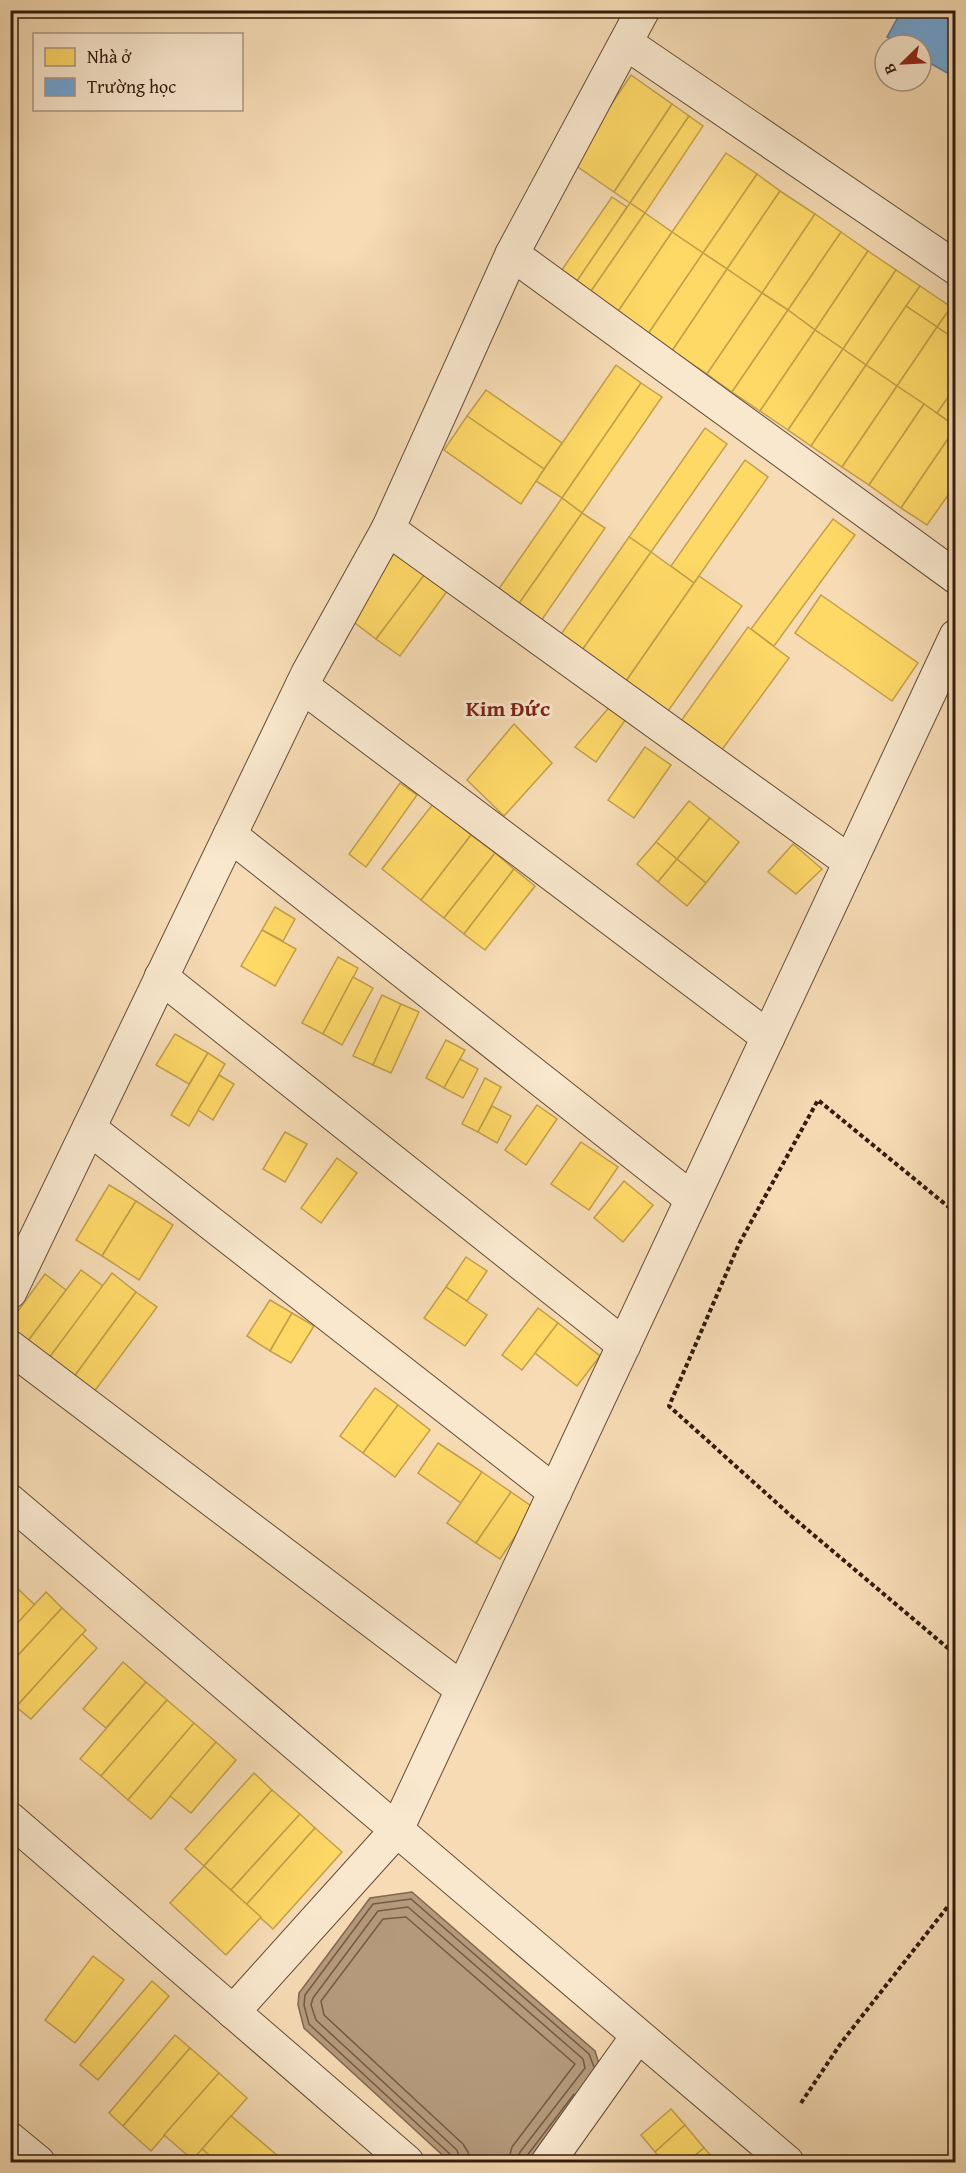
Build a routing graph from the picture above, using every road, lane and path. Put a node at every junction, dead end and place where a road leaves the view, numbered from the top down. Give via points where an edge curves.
1 (643, 10) edge
2 (626, 43) junction
3 (512, 254) junction
4 (956, 268) edge
5 (388, 529) junction
6 (956, 577) edge
7 (956, 636) edge
8 (302, 686) junction
9 (230, 835) junction
10 (850, 862) junction
11 (161, 978) junction
12 (768, 1037) junction
13 (89, 1128) junction
14 (692, 1199) junction
15 (956, 1213) edge
16 (10, 1292) edge
17 (624, 1345) junction
18 (10, 1347) edge
19 (555, 1492) junction
20 (10, 1501) edge
21 (956, 1655) edge
22 (462, 1689) junction
23 (10, 1819) edge
24 (396, 1831) junction
25 (956, 1896) edge
26 (233, 2012) junction
27 (637, 2037) junction
28 (801, 2103) dead end
29 (10, 2139) edge
30 (550, 2162) edge
31 (38, 2163) edge
32 (407, 2163) edge
33 (787, 2163) edge

1 - 2 street
2 - 3 street
2 - 4 street
3 - 5 street
3 - 6 street
5 - 8 street
5 - 10 street
7 - 10 street
8 - 9 street
8 - 12 street
9 - 11 street
9 - 14 street
10 - 12 street
11 - 13 street
11 - 17 street
12 - 14 street
13 - 16 street
13 - 19 street
14 - 17 street
15 - 21 path via 818,1100 739,1244 669,1406 790,1515
17 - 19 street
18 - 22 street
19 - 22 street
20 - 24 street
22 - 24 street
23 - 26 street
24 - 26 street
24 - 27 street
25 - 28 path via 841,2043
26 - 32 street
27 - 30 street
27 - 33 street
29 - 31 street

